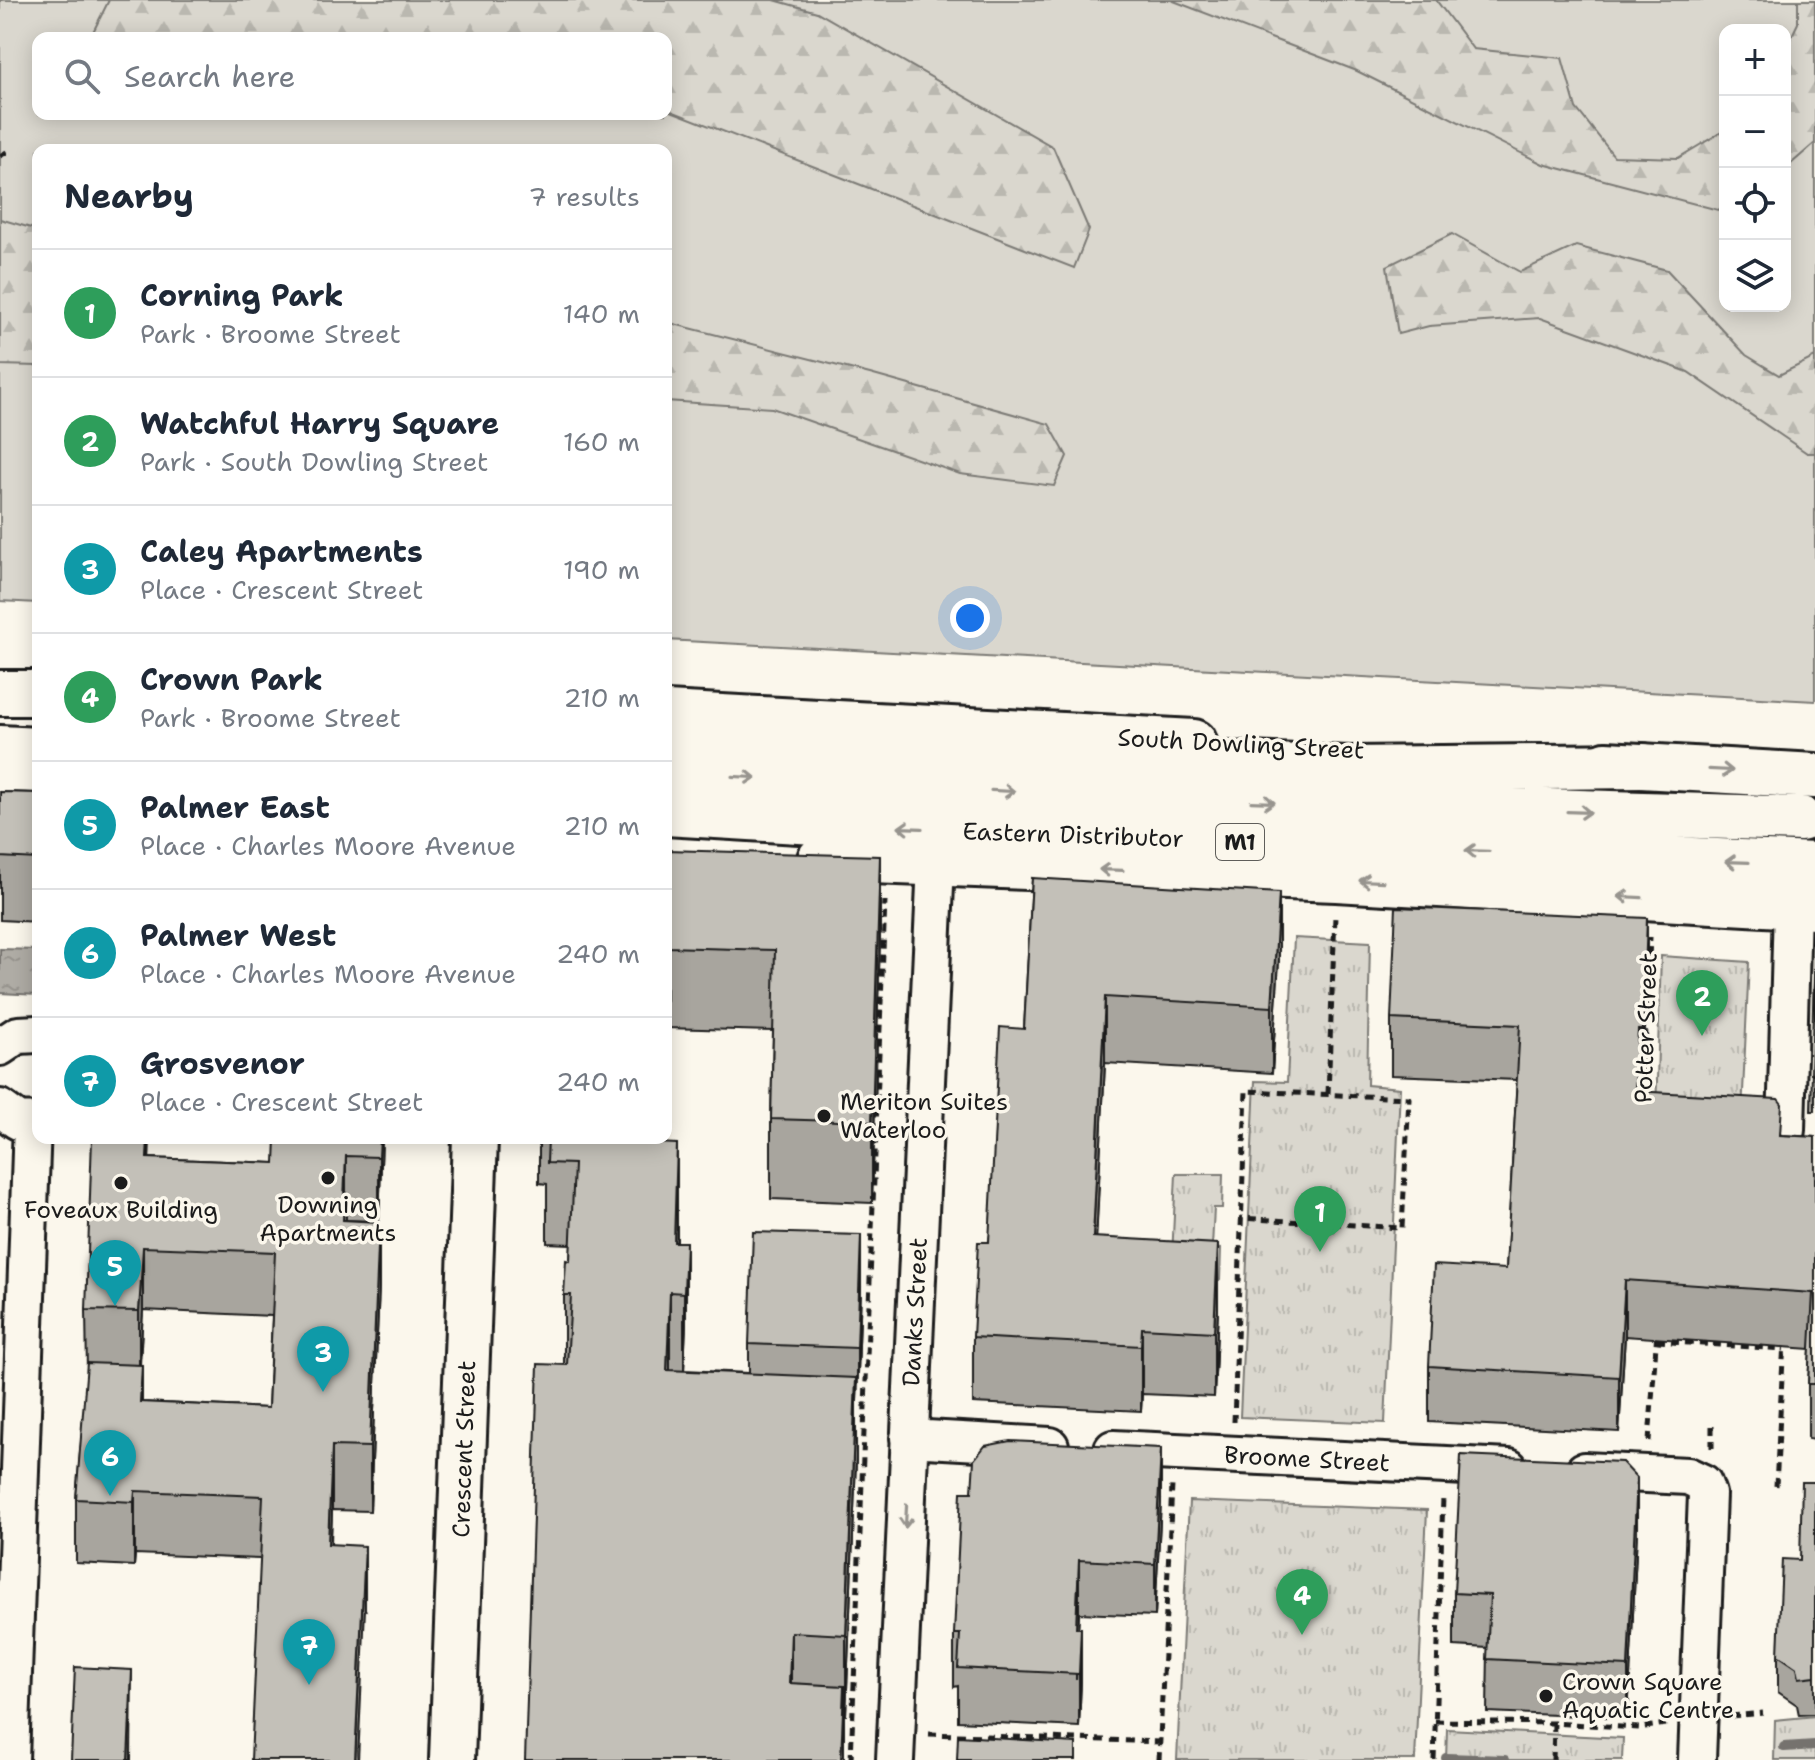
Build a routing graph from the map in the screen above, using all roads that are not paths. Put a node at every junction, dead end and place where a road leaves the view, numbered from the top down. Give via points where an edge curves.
1 (0, 693) edge
2 (32, 693) edge
3 (672, 714) edge
4 (0, 733) edge
5 (32, 733) edge
6 (672, 743) edge
7 (0, 748) edge
8 (32, 750) edge
9 (1643, 766) junction
10 (672, 772) edge
11 (1815, 776) edge
12 (0, 786) edge
13 (32, 787) edge
14 (672, 813) edge
15 (1801, 819) dead end
16 (730, 856) edge
17 (936, 863) junction
18 (1815, 865) edge
19 (1804, 907) edge
20 (32, 1034) edge
21 (0, 1047) edge
22 (23, 1118) edge
23 (1785, 1135) edge
24 (475, 1144) edge
25 (909, 1438) junction
26 (906, 1747) edge
27 (10, 1760) edge
28 (452, 1760) edge
29 (1697, 1760) edge

1 - 2 main road
3 - 9 main road, South Dowling Street
4 - 5 main road
6 - 9 main road via 1349,769
7 - 8 main road
9 -> 11 main road, South Dowling Street
10 -> 15 main road, Eastern Distributor / M1 via 1189,800
12 - 13 main road
18 -> 14 main road, Eastern Distributor / M1
16 - 17 main road
19 -> 17 main road via 1336,879
17 - 25 street, Danks Street
19 - 23 street
20 - 21 street via 18,1035
22 - 27 street
24 - 28 main road, Crescent Street
25 -> 26 street, Danks Street
25 - 29 street, Broome Street via 1688,1476 1703,1483 1708,1506

